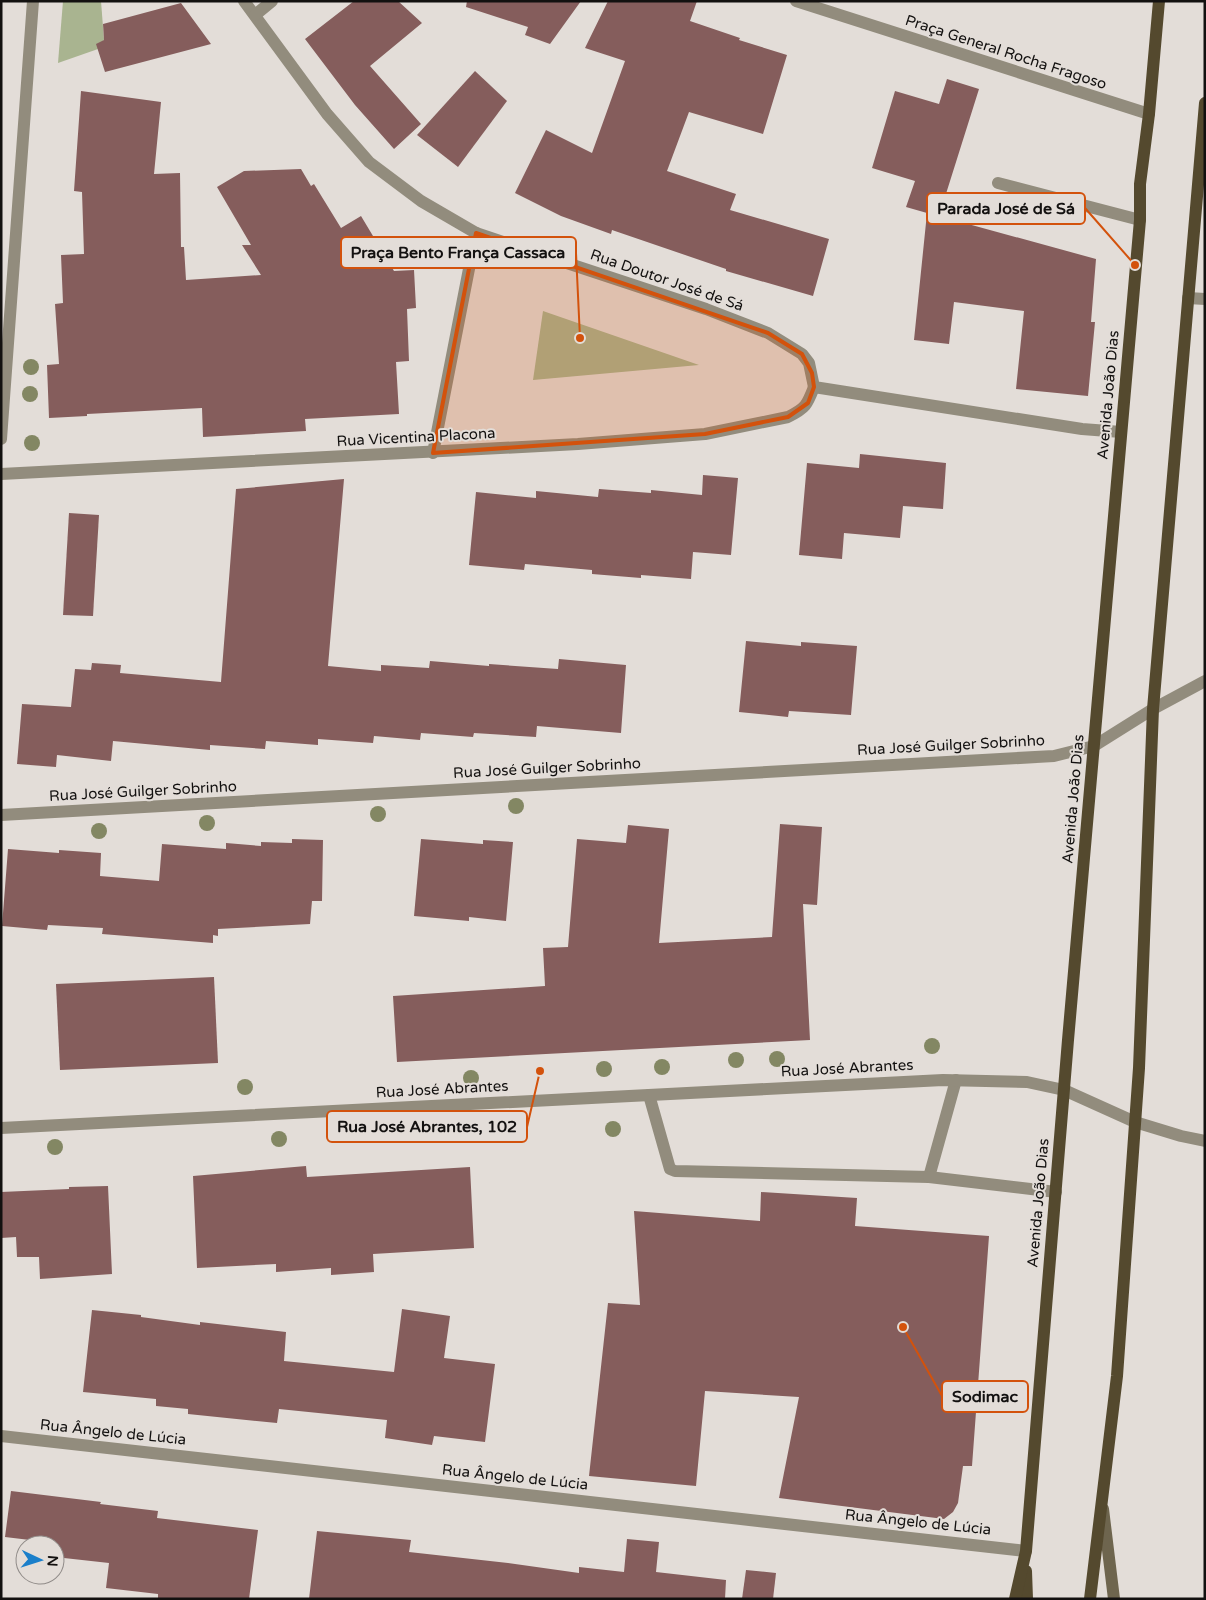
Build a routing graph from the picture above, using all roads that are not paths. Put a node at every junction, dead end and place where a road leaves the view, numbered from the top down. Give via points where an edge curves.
1 (33, 1) edge
2 (244, 1) edge
3 (272, 1) edge
4 (796, 1) edge
5 (1158, 1) edge
6 (255, 15) junction
7 (1205, 103) edge
8 (1149, 114) junction
9 (1203, 155) edge
10 (998, 183) dead end
11 (1140, 220) junction
12 (476, 233) junction
13 (1188, 298) junction
14 (1205, 299) edge
15 (814, 387) junction
16 (1121, 432) junction
17 (1, 439) edge
18 (433, 453) junction
19 (1, 474) edge
20 (1205, 681) edge
21 (1153, 709) junction
22 (1094, 746) junction
23 (1, 815) edge
24 (956, 1080) junction
25 (1064, 1090) junction
26 (649, 1095) junction
27 (1135, 1122) junction
28 (1, 1128) edge
29 (1205, 1141) edge
30 (929, 1177) junction
31 (1056, 1192) junction
32 (1, 1436) edge
33 (1102, 1506) junction
34 (1026, 1551) junction
35 (1015, 1599) edge
36 (1027, 1599) edge
37 (1090, 1599) edge
38 (1114, 1599) edge

1 - 17 street
2 - 6 street, Rua Doutor José de Sá
3 - 6 street
4 - 8 street, Praça General Rocha Fragoso
5 - 8 main road, Avenida João Dias
6 - 12 street, Rua Doutor José de Sá via 327,114 370,162 421,201
7 - 9 main road
8 - 11 main road, Avenida João Dias via 1140,184
9 - 13 main road
10 - 11 street
11 - 16 main road, Avenida João Dias
12 - 15 street, Rua Doutor José de Sá via 706,309 768,333 802,354 809,363
12 - 18 street
13 - 14 street
13 - 21 main road
15 - 16 street via 1082,429
15 - 18 street, Rua Vicentina Placona via 808,403 788,417 705,434
16 - 22 main road, Avenida João Dias
18 - 19 street, Rua Vicentina Placona
20 - 21 street, Rua José Guilger Sobrinho
21 - 22 street, Rua José Guilger Sobrinho
21 - 27 main road
22 - 23 street, Rua José Guilger Sobrinho via 1054,756
22 - 25 main road, Avenida João Dias
24 - 25 street, Rua José Abrantes via 1027,1082
24 - 26 street, Rua José Abrantes
24 - 30 street
25 - 27 street, Rua José Abrantes
25 - 31 main road, Avenida João Dias
26 - 28 street, Rua José Abrantes
26 - 30 street via 670,1169 675,1171
27 - 29 street, Rua José Abrantes
27 - 33 main road via 1117,1376
30 - 31 street
31 - 34 main road, Avenida João Dias
32 - 34 street, Rua Ângelo de Lúcia
33 - 37 main road
33 - 38 main road
34 - 35 main road, Avenida João Dias
34 - 36 main road

